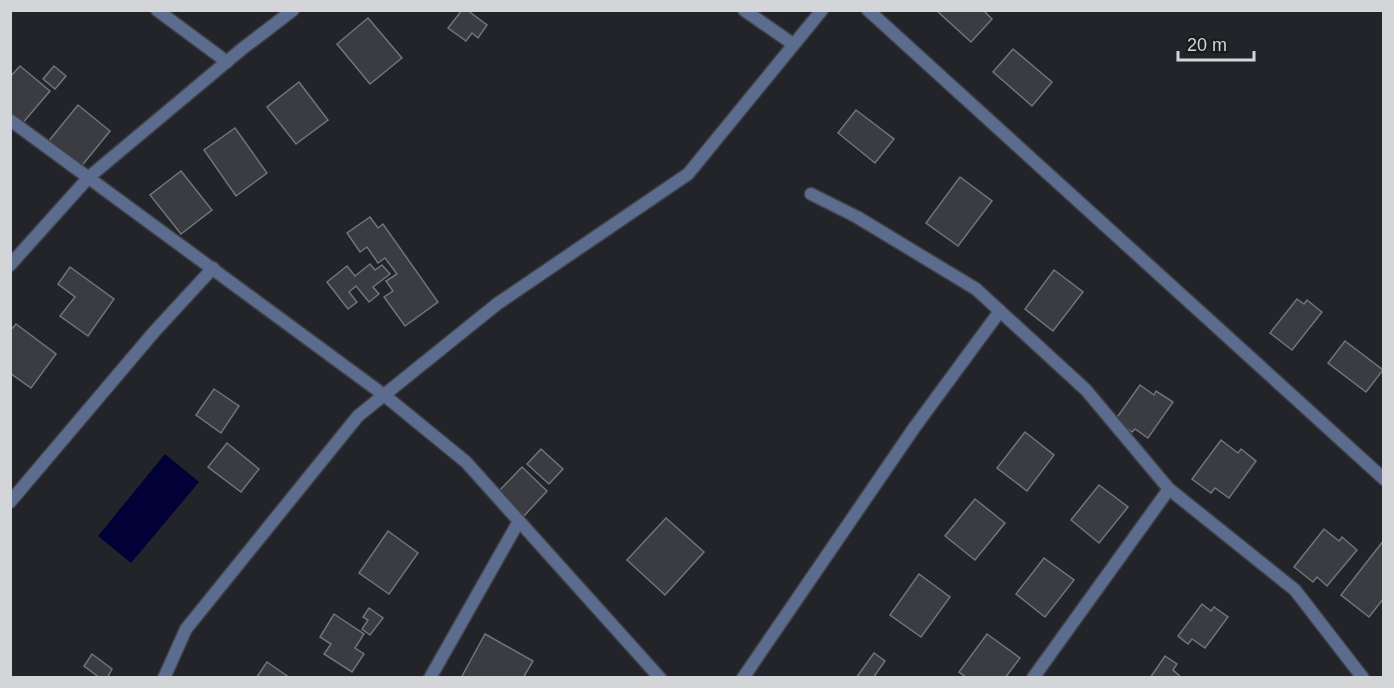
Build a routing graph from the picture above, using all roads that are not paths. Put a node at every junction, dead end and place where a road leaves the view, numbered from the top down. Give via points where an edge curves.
1 (157, 10) edge
2 (293, 10) edge
3 (744, 10) edge
4 (822, 10) edge
5 (868, 10) edge
6 (793, 44) junction
7 (227, 62) junction
8 (10, 120) edge
9 (89, 177) junction
10 (811, 194) dead end
11 (10, 265) edge
12 (213, 268) junction
13 (999, 311) junction
14 (384, 395) junction
15 (1383, 479) edge
16 (1169, 489) junction
17 (10, 502) edge
18 (519, 521) junction
19 (164, 678) edge
20 (430, 678) edge
21 (660, 678) edge
22 (743, 678) edge
23 (1033, 678) edge
24 (1363, 678) edge

1 - 7 street
2 - 7 street
3 - 6 street
4 - 6 street
5 - 15 street
6 - 14 street via 688,174 497,304
7 - 9 street
8 - 9 street
9 - 11 street
9 - 12 street
10 - 13 street via 966,283
12 - 14 street
12 - 17 street
13 - 16 street via 1086,390
13 - 22 street
14 - 18 street via 466,462
14 - 19 street via 358,416 186,629
16 - 23 street
16 - 24 street via 1295,590
18 - 20 street
18 - 21 street

